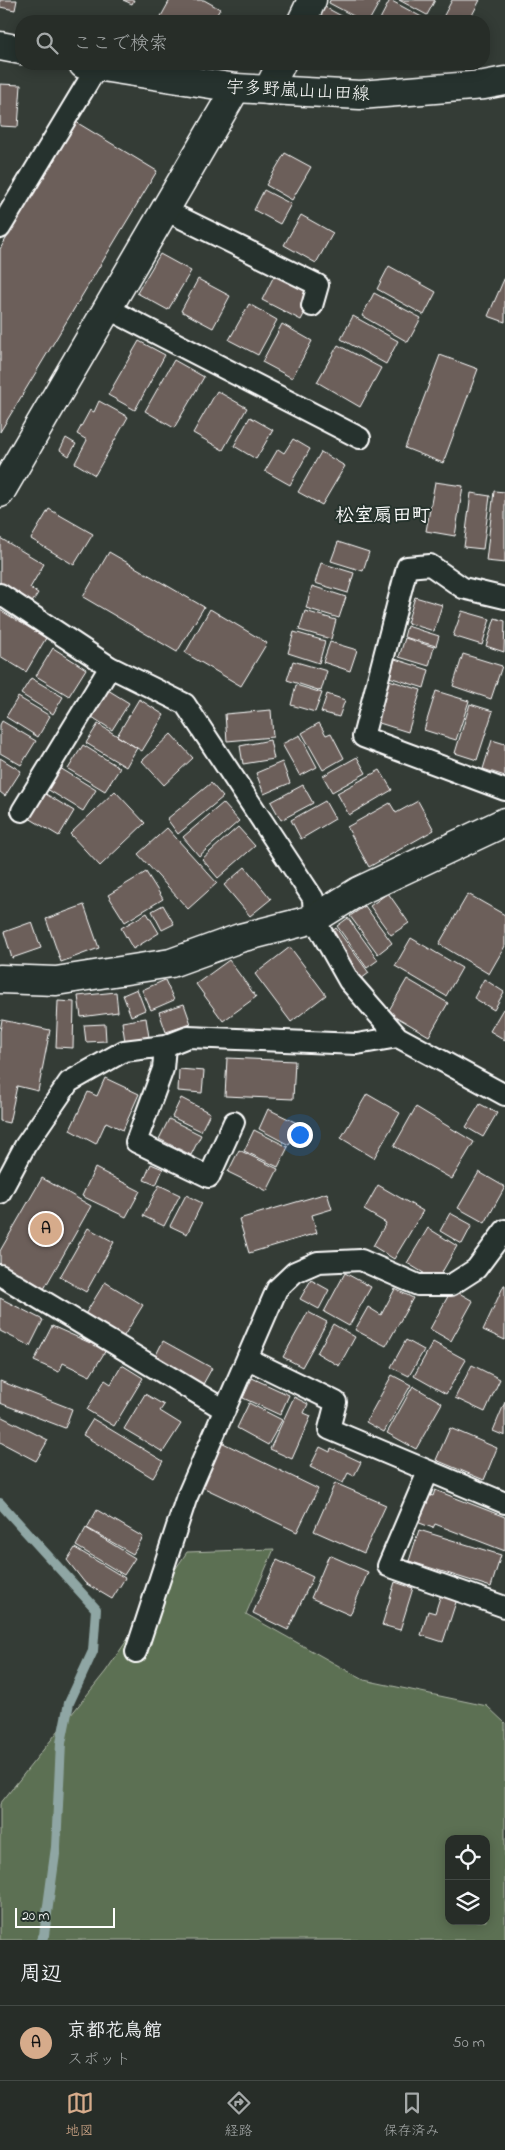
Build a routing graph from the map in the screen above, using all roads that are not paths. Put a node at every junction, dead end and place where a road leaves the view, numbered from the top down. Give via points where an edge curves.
1 (312, 0) edge
2 (305, 15) edge
3 (0, 46) edge
4 (15, 49) edge
5 (87, 70) edge
6 (122, 70) edge
7 (278, 70) edge
8 (236, 88) junction
9 (498, 89) edge
10 (268, 90) junction
11 (165, 210) junction
12 (0, 228) edge
13 (312, 306) dead end
14 (107, 308) junction
15 (360, 438) dead end
16 (0, 494) edge
17 (0, 594) edge
18 (505, 598) edge
19 (110, 667) junction
20 (505, 790) edge
21 (22, 810) dead end
22 (505, 822) edge
23 (314, 919) junction
24 (0, 979) edge
25 (398, 1037) junction
26 (166, 1046) junction
27 (505, 1095) edge
28 (234, 1122) dead end
29 (0, 1193) edge
30 (505, 1230) edge
31 (0, 1275) edge
32 (248, 1359) junction
33 (225, 1410) junction
34 (428, 1472) junction
35 (505, 1503) edge
36 (505, 1607) edge
37 (136, 1652) dead end

1 - 2 street
3 - 4 street
5 - 12 lane
6 - 8 street, 宇多野嵐山山田線
7 - 10 street
8 - 10 street, 宇多野嵐山山田線
8 - 11 street
9 - 10 street, 宇多野嵐山山田線 via 360,96
11 - 13 lane via 318,285
11 - 14 street
14 - 15 lane
14 - 16 street
17 - 19 lane
18 - 20 lane via 463,588 430,565 407,567 362,737
19 - 21 lane
19 - 23 lane via 185,704 313,898
22 - 23 street via 360,892
23 - 24 street via 240,938 171,963 56,981
23 - 25 lane via 348,981
25 - 26 lane via 357,1044 188,1037
25 - 27 lane
26 - 28 lane via 164,1069 136,1142 209,1177
26 - 29 lane via 124,1051 69,1082 25,1146
30 - 32 lane via 476,1268 451,1285 418,1284 361,1260 318,1262 295,1272 277,1289
31 - 33 lane
32 - 33 lane
32 - 34 lane via 336,1402 329,1428
33 - 37 lane via 186,1499
34 - 35 lane
34 - 36 lane via 388,1566

